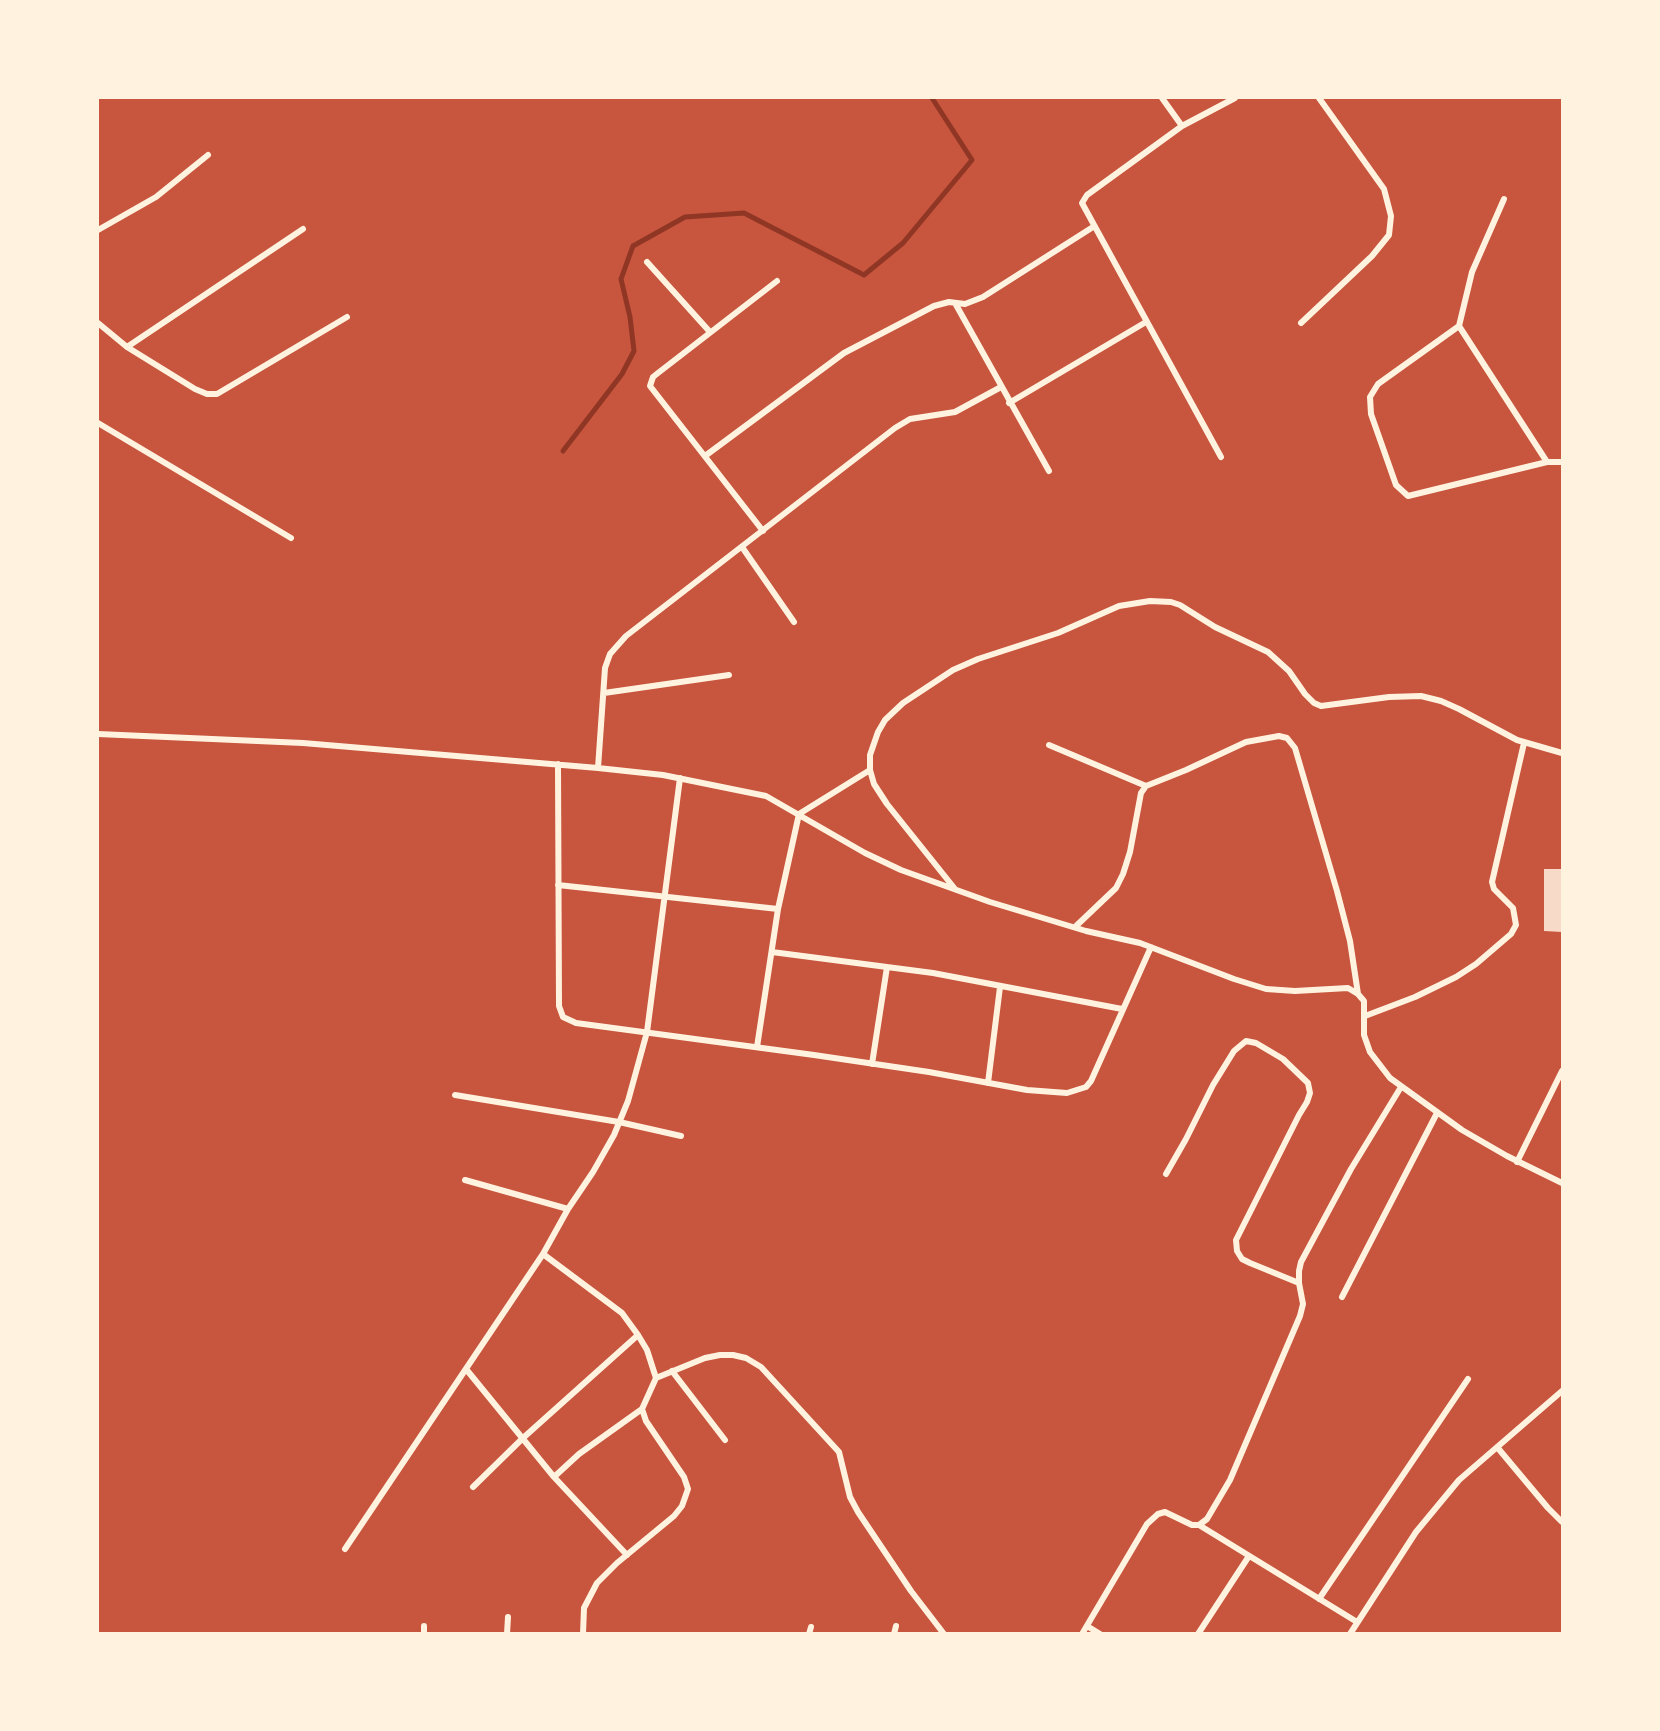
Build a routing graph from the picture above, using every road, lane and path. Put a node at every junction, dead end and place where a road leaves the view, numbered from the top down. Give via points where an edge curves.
1 (1162, 98) edge
2 (1235, 98) edge
3 (1319, 98) edge
4 (1182, 126) junction
5 (208, 155) dead end
6 (1504, 200) dead end
7 (1094, 226) junction
8 (303, 229) dead end
9 (98, 230) edge
10 (647, 262) dead end
11 (777, 280) dead end
12 (955, 303) junction
13 (347, 317) dead end
14 (1146, 322) junction
15 (98, 323) edge
16 (1301, 323) dead end
17 (1459, 326) junction
18 (710, 332) junction
19 (126, 347) junction
20 (1001, 387) junction
21 (1010, 403) junction
22 (98, 423) edge
23 (705, 456) junction
24 (1221, 457) dead end
25 (1547, 462) junction
26 (1563, 462) edge
27 (1048, 471) dead end
28 (763, 531) junction
29 (291, 538) dead end
30 (742, 547) junction
31 (794, 622) dead end
32 (729, 675) dead end
33 (604, 693) junction
34 (98, 734) edge
35 (1524, 743) junction
36 (1049, 745) dead end
37 (1563, 753) edge
38 (558, 764) junction
39 (598, 768) junction
40 (870, 770) junction
41 (680, 778) junction
42 (1146, 786) junction
43 (799, 814) junction
44 (558, 885) junction
45 (956, 890) junction
46 (665, 897) junction
47 (778, 909) junction
48 (1075, 927) junction
49 (1150, 947) junction
50 (772, 952) junction
51 (886, 967) junction
52 (1000, 987) junction
53 (1358, 994) junction
54 (1122, 1009) junction
55 (1365, 1016) junction
56 (647, 1032) junction
57 (757, 1047) junction
58 (872, 1064) junction
59 (1563, 1071) edge
60 (988, 1083) junction
61 (1401, 1087) junction
62 (455, 1095) dead end
63 (1437, 1113) junction
64 (619, 1122) junction
65 (681, 1136) dead end
66 (1517, 1162) junction
67 (1166, 1174) dead end
68 (465, 1180) dead end
69 (1563, 1183) edge
70 (568, 1209) junction
71 (543, 1254) junction
72 (1299, 1283) junction
73 (1342, 1298) dead end
74 (638, 1335) junction
75 (466, 1369) junction
76 (672, 1371) junction
77 (656, 1378) junction
78 (1468, 1379) dead end
79 (1563, 1390) edge
80 (642, 1409) junction
81 (523, 1438) junction
82 (725, 1440) dead end
83 (1497, 1447) junction
84 (554, 1477) junction
85 (473, 1487) dead end
86 (1563, 1522) edge
87 (1199, 1525) junction
88 (345, 1549) dead end
89 (627, 1555) junction
90 (1250, 1556) junction
91 (1319, 1599) junction
92 (507, 1617) dead end
93 (1357, 1622) junction
94 (896, 1626) dead end
95 (1087, 1626) junction
96 (507, 1634) edge
97 (583, 1634) edge
98 (894, 1634) edge
99 (944, 1634) edge
100 (1082, 1634) edge
101 (1100, 1634) edge
102 (1198, 1634) edge
103 (1350, 1634) edge

1 - 4 street
2 - 4 street
3 - 16 street via 1384,189 1391,216 1389,235 1372,256
4 - 7 street via 1083,198 1083,208
5 - 9 street via 156,197
6 - 17 street via 1472,272
7 - 12 street via 983,297 965,304
7 - 14 street
8 - 19 street
10 - 18 street
11 - 18 street
12 - 20 street
12 - 23 street via 934,306 844,353
13 - 19 street via 217,394 195,389
14 - 21 street
14 - 24 street
15 - 19 street
17 - 25 street
17 - 25 street via 1378,384 1370,397 1371,414 1396,485 1407,496
18 - 23 street via 653,377 650,386
20 - 21 street
20 - 28 street via 955,412 903,423
21 - 27 street
22 - 29 street
23 - 28 street
25 - 26 street
28 - 30 street
30 - 31 street
30 - 33 street via 617,645 605,668
32 - 33 street
33 - 39 street
34 - 38 street via 303,743
35 - 37 street
35 - 40 street via 1459,709 1421,696 1321,706 1305,694 1289,671 1268,652 1180,605 1150,601 1119,606 1058,633 953,670 903,703 885,720 870,755
35 - 55 street via 1492,882 1513,908 1516,925 1511,934 1456,977
36 - 42 street
38 - 39 street
38 - 44 street
39 - 41 street
40 - 43 street
40 - 45 street via 873,784 887,804
41 - 43 street via 766,796
41 - 46 street
42 - 48 street via 1141,793 1130,852 1116,888
42 - 53 street via 1246,742 1279,736 1292,742 1337,891
43 - 45 street via 865,853
43 - 47 street
44 - 46 street
44 - 56 street via 559,1006 563,1017 576,1023
45 - 48 street
46 - 47 street
46 - 56 street
47 - 50 street
48 - 49 street
49 - 53 street via 1266,989 1335,987
49 - 54 street
50 - 51 street
50 - 57 street
51 - 52 street
51 - 58 street
52 - 54 street
52 - 60 street
53 - 55 street via 1364,1001
54 - 60 street via 1086,1087 1067,1093
55 - 61 street via 1364,1035 1370,1052
56 - 57 street
56 - 64 street
57 - 58 street
58 - 60 street
59 - 66 street
61 - 63 street
61 - 72 street via 1351,1168 1301,1262
62 - 64 street
63 - 66 street
63 - 73 street
64 - 65 street
64 - 70 street
66 - 69 street
67 - 72 street via 1234,1052 1246,1041 1283,1059 1308,1083 1310,1093 1236,1240 1242,1259
68 - 70 street
70 - 71 street
71 - 74 street via 622,1313
71 - 75 street
72 - 87 street via 1303,1305 1300,1316 1255,1426 1230,1480 1207,1519
74 - 77 street
74 - 81 street
75 - 81 street
75 - 88 street
76 - 77 street
76 - 82 street
76 - 99 street via 720,1354 734,1354 761,1367 839,1452 850,1497 858,1512
77 - 80 street
78 - 91 street
79 - 83 street
80 - 84 street
80 - 89 street via 688,1489 674,1516
81 - 84 street
81 - 85 street
83 - 86 street
83 - 93 street via 1459,1480 1416,1532
84 - 89 street
87 - 90 street
87 - 95 street via 1165,1512 1158,1514 1147,1524
89 - 97 street via 588,1596
90 - 91 street
90 - 102 street
91 - 93 street
92 - 96 street
93 - 103 street
94 - 98 street
95 - 100 street
95 - 101 street

